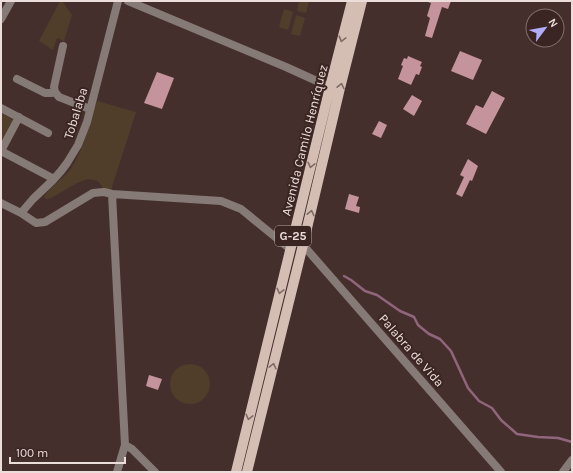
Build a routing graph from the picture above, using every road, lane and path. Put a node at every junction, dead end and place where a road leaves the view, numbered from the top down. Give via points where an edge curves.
1 (11, 1) edge
2 (118, 1) edge
3 (352, 1) edge
4 (362, 1) edge
5 (129, 2) edge
6 (1, 19) edge
7 (63, 46) dead end
8 (16, 79) dead end
9 (330, 87) junction
10 (55, 92) junction
11 (1, 108) edge
12 (90, 109) junction
13 (19, 117) junction
14 (48, 133) dead end
15 (1, 151) edge
16 (54, 178) junction
17 (112, 194) junction
18 (1, 203) edge
19 (21, 213) junction
20 (303, 245) junction
21 (290, 249) junction
22 (125, 445) junction
23 (572, 460) edge
24 (117, 472) edge
25 (155, 472) edge
26 (236, 472) edge
27 (247, 472) edge
28 (501, 472) edge
29 (563, 472) edge

1 - 6 street
2 - 12 street, Tobalaba
3 -> 9 main road, Avenida Camilo Henríquez / G-25
20 -> 4 main road, Avenida Camilo Henríquez / G-25
5 - 9 street
7 - 10 street
8 - 10 street via 45,93
9 -> 21 main road, Avenida Camilo Henríquez / G-25
10 - 12 street via 57,96
11 - 13 street
12 - 16 street, Tobalaba via 78,145
13 - 14 street
13 - 15 street
15 - 16 street
16 - 19 street, Tobalaba
17 - 19 street via 93,193 45,222 36,223
17 - 21 street via 221,201 241,209
17 - 22 street
18 - 19 street
27 -> 20 main road, Avenida Camilo Henríquez / G-25
20 - 28 street, Palabra de Vida
21 -> 26 main road, Avenida Camilo Henríquez / G-25
22 - 24 street
22 - 25 street
23 - 29 street

